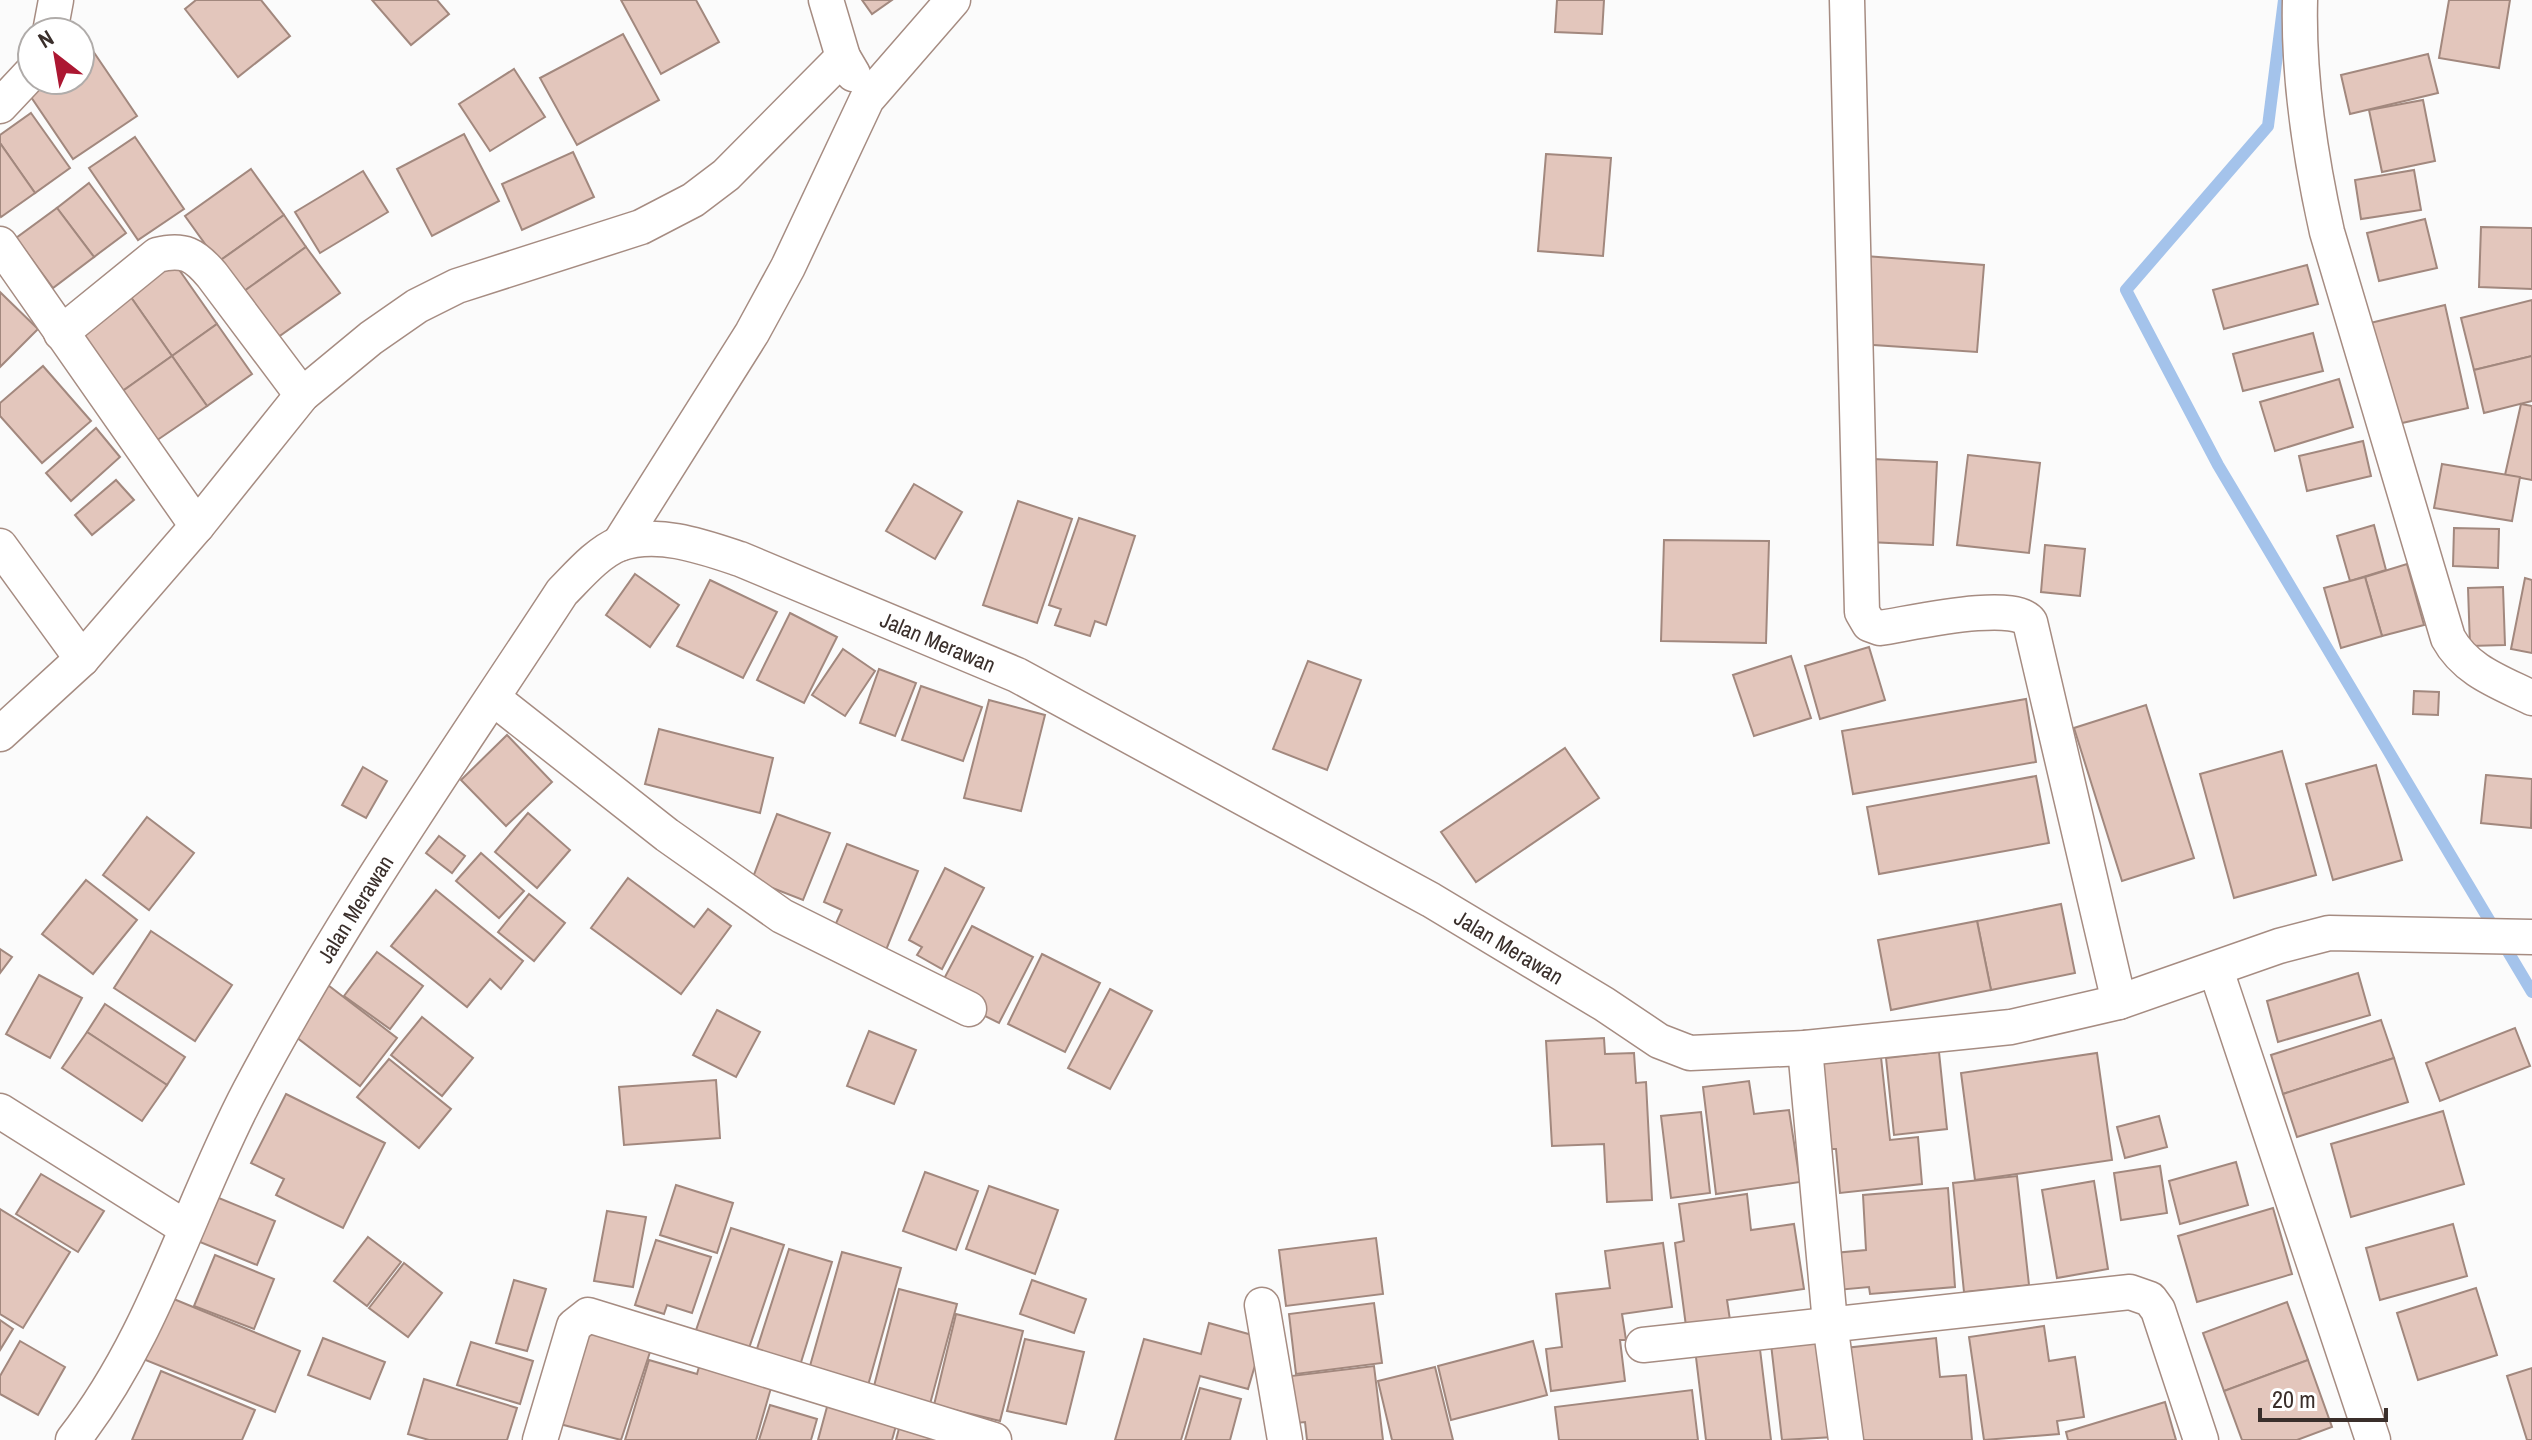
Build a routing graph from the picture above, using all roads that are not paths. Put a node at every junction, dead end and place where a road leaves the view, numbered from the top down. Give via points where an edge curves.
1 (826, 0) edge
2 (953, 0) edge
3 (1847, 0) edge
4 (2300, 0) edge
5 (843, 57) junction
6 (16, 89) edge
7 (867, 99) junction
8 (0, 106) edge
9 (0, 244) edge
10 (61, 333) junction
11 (302, 395) junction
12 (197, 526) junction
13 (619, 544) junction
14 (0, 546) edge
15 (82, 659) junction
16 (493, 698) junction
17 (2532, 698) edge
18 (0, 734) edge
19 (2532, 937) edge
20 (2216, 970) junction
21 (2119, 1002) junction
22 (969, 1009) dead end
23 (1805, 1048) junction
24 (0, 1111) edge
25 (186, 1228) junction
26 (1262, 1305) dead end
27 (1830, 1323) junction
28 (1643, 1345) dead end
29 (73, 1440) edge
30 (540, 1440) edge
31 (994, 1440) edge
32 (1285, 1440) edge
33 (1846, 1440) edge
34 (2201, 1440) edge
35 (2373, 1440) edge

1 - 5 street
2 - 7 street
3 - 21 street via 1862,612 1869,624 1880,628 1998,611 2021,613 2030,622
4 - 17 street via 2305,105 2327,232 2448,638 2477,671
5 - 7 street
5 - 11 street via 726,175 693,200 641,227 457,286 417,306
6 - 8 street
7 - 13 street via 759,320
9 - 10 street
10 - 11 street via 157,255 188,253 212,275
10 - 12 street
11 - 12 street
12 - 15 street
13 - 16 street, Jalan Merawan via 562,592
13 - 23 street, Jalan Merawan via 665,540 740,559 1017,675 1431,900 1668,1047 1690,1053
14 - 15 street
15 - 18 street
16 - 22 street via 667,835 782,916
16 - 25 street, Jalan Merawan via 306,988 249,1092
19 - 20 street, Jalan Merawan via 2329,933
20 - 21 street, Jalan Merawan
20 - 35 street
21 - 23 street, Jalan Merawan via 2011,1027
23 - 27 street
24 - 25 street
25 - 29 street, Jalan Merawan via 143,1330
26 - 32 street
27 - 28 street
27 - 33 street
27 - 34 street via 2113,1292 2142,1295 2158,1310
30 - 31 street via 574,1326 588,1315

